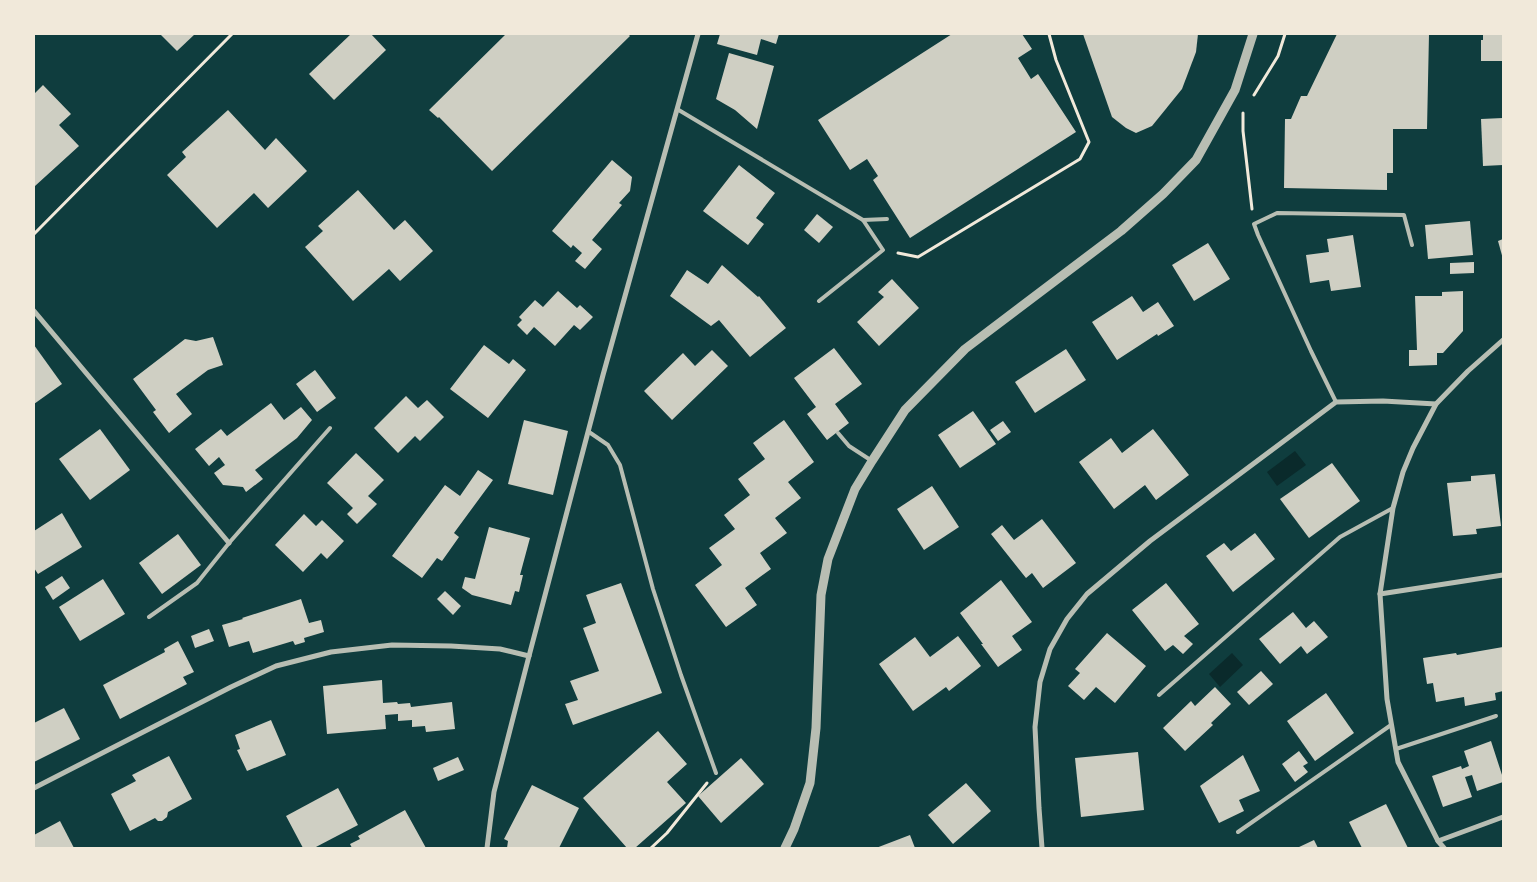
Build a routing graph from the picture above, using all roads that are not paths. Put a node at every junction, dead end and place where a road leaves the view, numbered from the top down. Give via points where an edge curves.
1 (698, 34) edge
2 (1253, 34) edge
3 (677, 109) junction
4 (887, 219) dead end
5 (863, 220) junction
6 (1412, 245) dead end
7 (819, 301) dead end
8 (34, 311) edge
9 (1503, 340) edge
10 (1336, 402) junction
11 (1436, 404) junction
12 (330, 428) dead end
13 (589, 432) junction
14 (838, 433) dead end
15 (872, 461) junction
16 (1393, 508) junction
17 (229, 544) junction
18 (1503, 575) edge
19 (1380, 594) junction
20 (149, 617) dead end
21 (529, 656) junction
22 (1159, 694) dead end
23 (1496, 716) dead end
24 (1392, 725) junction
25 (1396, 749) junction
26 (716, 773) road end
27 (34, 788) edge
28 (1503, 817) edge
29 (1238, 832) dead end
30 (1438, 841) junction
31 (487, 848) edge
32 (785, 848) edge
33 (1042, 848) edge
34 (1444, 848) edge

1 - 3 street
2 - 15 street via 1235,90 1196,160 1121,231 965,349 905,410
3 - 5 lane
3 - 13 street
4 - 5 lane
5 - 7 lane via 882,250
6 - 10 lane via 1404,215 1277,213 1254,224
8 - 17 street
9 - 11 street
10 - 11 street
10 - 33 street via 1150,541 1087,594 1067,618 1050,648 1040,682 1035,727
11 - 16 street via 1403,472
12 - 17 lane
13 - 21 street
13 - 26 lane via 608,445 620,465 653,588
14 - 15 lane via 849,446
15 - 32 street via 856,489 828,559 821,595 816,728 810,783
16 - 19 street
16 - 22 lane via 1340,537
17 - 20 lane via 197,583
18 - 19 street
19 - 24 street via 1387,699
21 - 27 street via 500,649 392,645 331,652 276,666
21 - 31 street via 494,792
23 - 25 lane
24 - 25 street
24 - 29 lane
25 - 30 street via 1398,762
28 - 30 street
30 - 34 street

